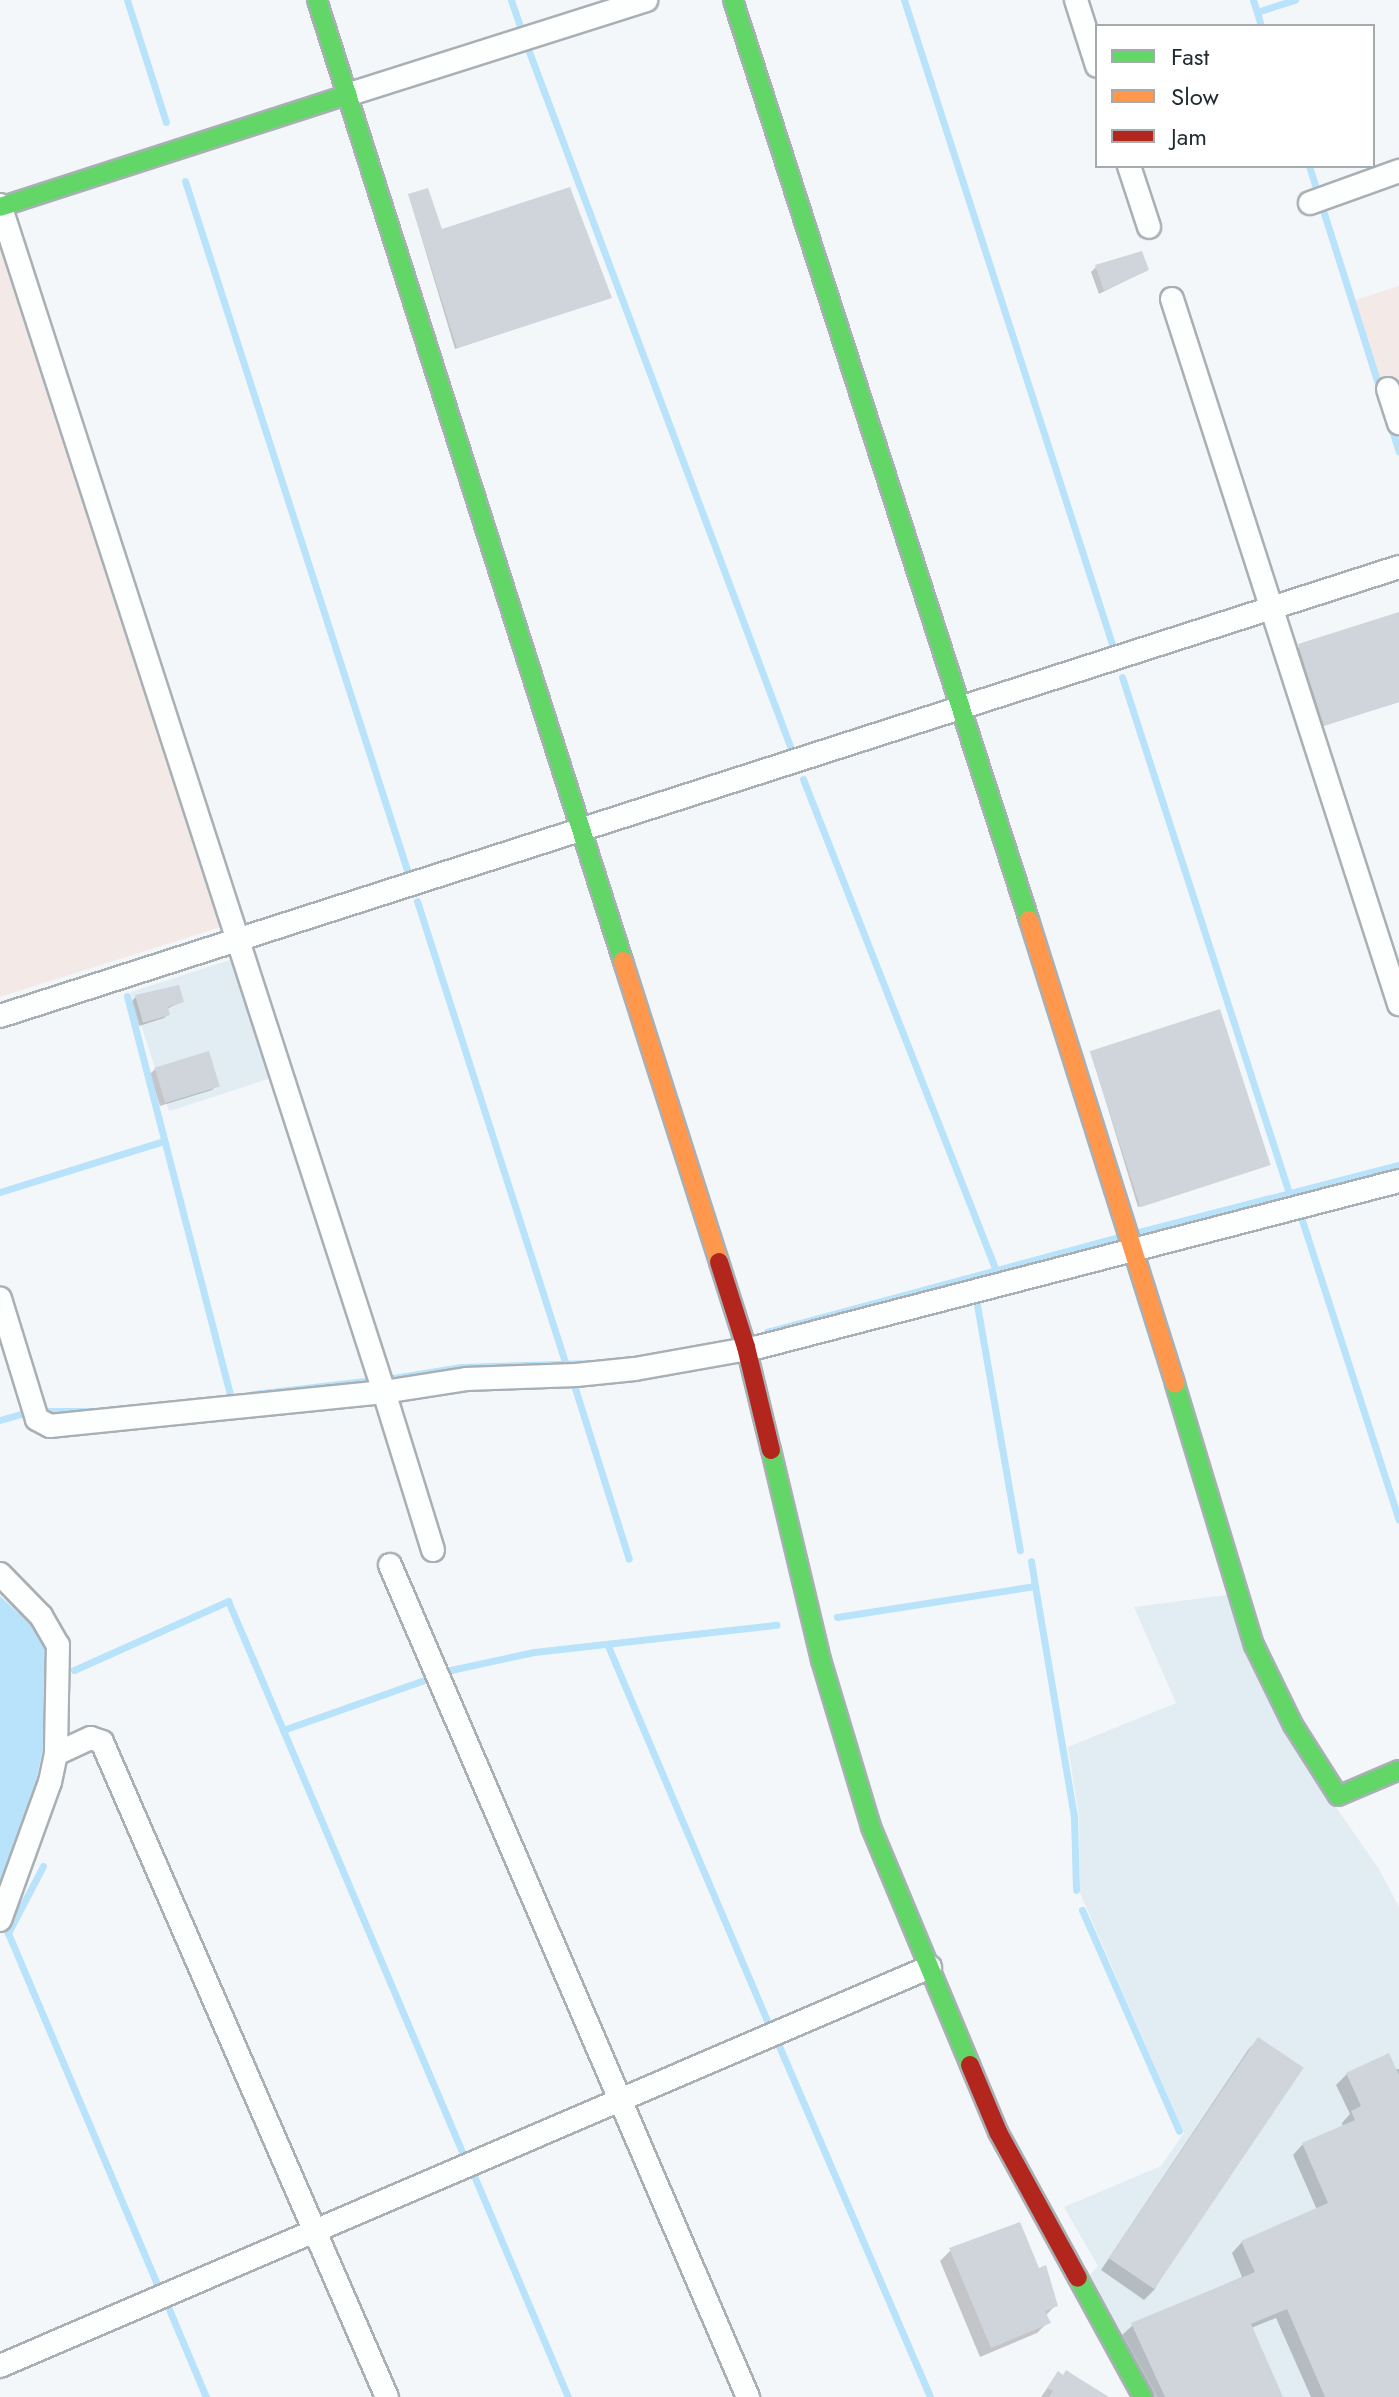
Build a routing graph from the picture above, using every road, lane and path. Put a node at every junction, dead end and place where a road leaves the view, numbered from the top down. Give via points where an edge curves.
1 (317, 0) edge
2 (646, 0) edge
3 (733, 0) edge
4 (1076, 0) edge
5 (1095, 60) edge
6 (347, 95) junction
7 (1130, 168) edge
8 (1399, 171) edge
9 (1317, 200) dead end
10 (0, 206) edge
11 (1149, 227) dead end
12 (1172, 299) dead end
13 (1388, 389) dead end
14 (1399, 423) edge
15 (1399, 567) edge
16 (1270, 606) junction
17 (960, 709) junction
18 (584, 831) junction
19 (237, 940) junction
20 (1399, 1004) edge
21 (0, 1016) edge
22 (1399, 1181) edge
23 (1134, 1247) junction
24 (0, 1299) edge
25 (746, 1347) junction
26 (384, 1392) junction
27 (433, 1550) dead end
28 (390, 1565) dead end
29 (0, 1574) edge
30 (56, 1754) junction
31 (1399, 1770) edge
32 (0, 1920) edge
33 (930, 1967) junction
34 (617, 2099) junction
35 (316, 2230) junction
36 (0, 2366) edge
37 (387, 2397) edge
38 (748, 2397) edge
39 (1143, 2397) edge

1 - 6 street
2 - 6 street
3 - 17 street
4 - 5 street
6 - 10 street
6 - 18 street
7 - 11 street
8 - 9 street
10 - 19 street
12 - 16 street
13 - 14 street
15 - 16 street
16 - 17 street
16 - 20 street
17 - 18 street
17 - 23 street
18 - 19 street
18 - 25 street
19 - 21 street
19 - 26 street
22 - 23 street
23 - 25 street
23 - 31 street via 1254,1645 1293,1725 1338,1796
24 - 26 street via 37,1419 50,1426
25 - 26 street via 635,1369 466,1379
25 - 33 street via 821,1660 871,1827
26 - 27 street
28 - 34 street
29 - 30 street via 41,1616 58,1645
30 - 32 street
30 - 35 street via 91,1738 102,1742
33 - 34 street
33 - 39 street via 998,2132
34 - 35 street
34 - 38 street
35 - 36 street
35 - 37 street

